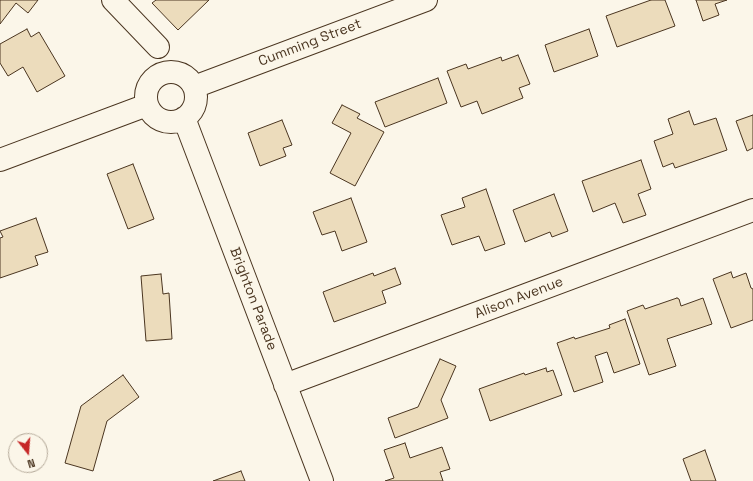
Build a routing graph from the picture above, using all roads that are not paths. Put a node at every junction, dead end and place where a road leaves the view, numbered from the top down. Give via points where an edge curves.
1 (113, 0) edge
2 (426, 0) edge
3 (158, 47) dead end
4 (194, 87) junction
5 (147, 104) junction
6 (184, 118) junction
7 (0, 160) edge
8 (753, 210) edge
9 (285, 385) junction
10 (322, 481) edge

1 - 3 street
2 - 4 street, Cumming Street
4 - 5 street via 183,75 176,72 160,74 146,90
4 - 6 street via 193,108
5 - 6 street via 150,111 162,120 177,121
5 - 7 street
6 - 9 street, Brighton Parade
8 - 9 street, Alison Avenue
9 - 10 street, Brighton Parade

